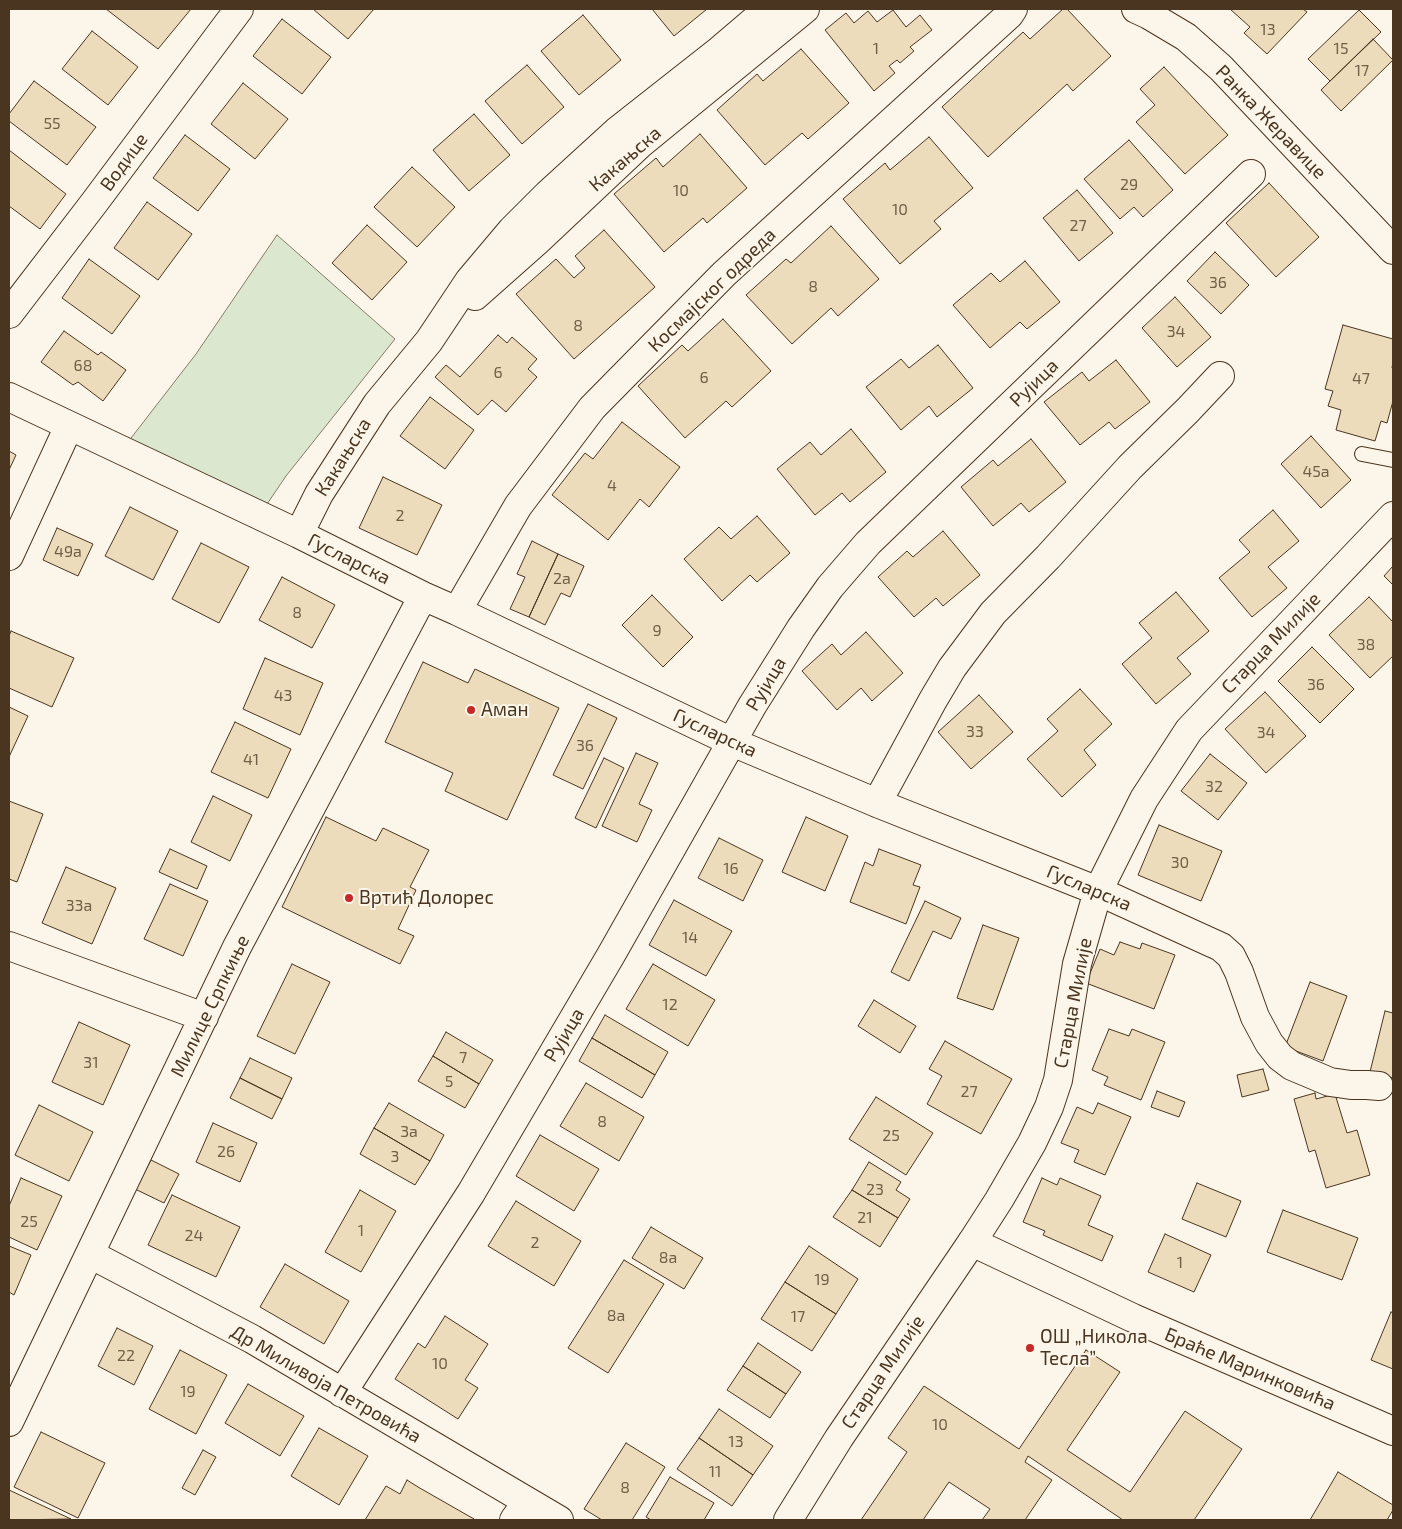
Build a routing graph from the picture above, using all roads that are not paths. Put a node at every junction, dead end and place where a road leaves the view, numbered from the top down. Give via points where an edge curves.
1 (239, 9) edge
2 (768, 9) edge
3 (805, 9) edge
4 (1012, 9) edge
5 (1136, 9) edge
6 (1251, 174) dead end
7 (1393, 250) edge
8 (449, 313) junction
9 (9, 314) edge
10 (1220, 376) dead end
11 (9, 397) edge
12 (69, 426) junction
13 (1362, 454) dead end
14 (1393, 460) edge
15 (1393, 516) edge
16 (299, 534) junction
17 (9, 556) edge
18 (423, 596) junction
19 (457, 611) junction
20 (732, 742) junction
21 (877, 803) junction
22 (1098, 891) junction
23 (9, 946) edge
24 (204, 1017) junction
25 (1379, 1086) dead end
26 (972, 1242) junction
27 (90, 1254) junction
28 (342, 1393) junction
29 (9, 1422) edge
30 (1393, 1431) edge
31 (520, 1511) edge
32 (560, 1520) edge
33 (788, 1520) edge

1 - 9 street, Водице
2 - 8 street, Какањска via 618,131 548,194 470,281
3 - 8 street, Какањска via 638,145 487,286
4 - 19 street, Космајског одреда via 724,274 592,408 518,506
5 - 7 street, Ранка Жеравице via 1186,37 1221,68
6 - 20 street, Рујица via 868,543 830,587 801,628
8 - 16 street, Какањска via 377,404 319,494
10 - 21 street via 993,614 952,668
11 - 12 street, Гусларска
12 - 16 street, Гусларска
12 - 17 street
13 - 14 lane
15 - 22 street, Старца Милије via 1189,730 1144,799
16 - 18 street, Гусларска
18 - 19 street, Гусларска
18 - 24 street, Милице Српкиње via 237,947
19 - 20 street, Гусларска
20 - 21 street, Гусларска
20 - 28 street, Рујица via 476,1185
21 - 22 street, Гусларска
22 - 25 street, Гусларска via 1221,947 1231,956 1269,1043 1292,1066 1330,1082
22 - 26 street, Старца Милије via 1077,964 1058,1080 1032,1143
23 - 24 street
24 - 27 street, Милице Српкиње
26 - 30 street, Браће Маринковића via 1132,1318
26 - 33 street, Старца Милије via 838,1438
27 - 28 street, Др Миливоја Петровића via 252,1339
27 - 29 street, Милице Српкиње
28 - 31 street, Др Миливоја Петровића
31 - 32 street, Др Миливоја Петровића

